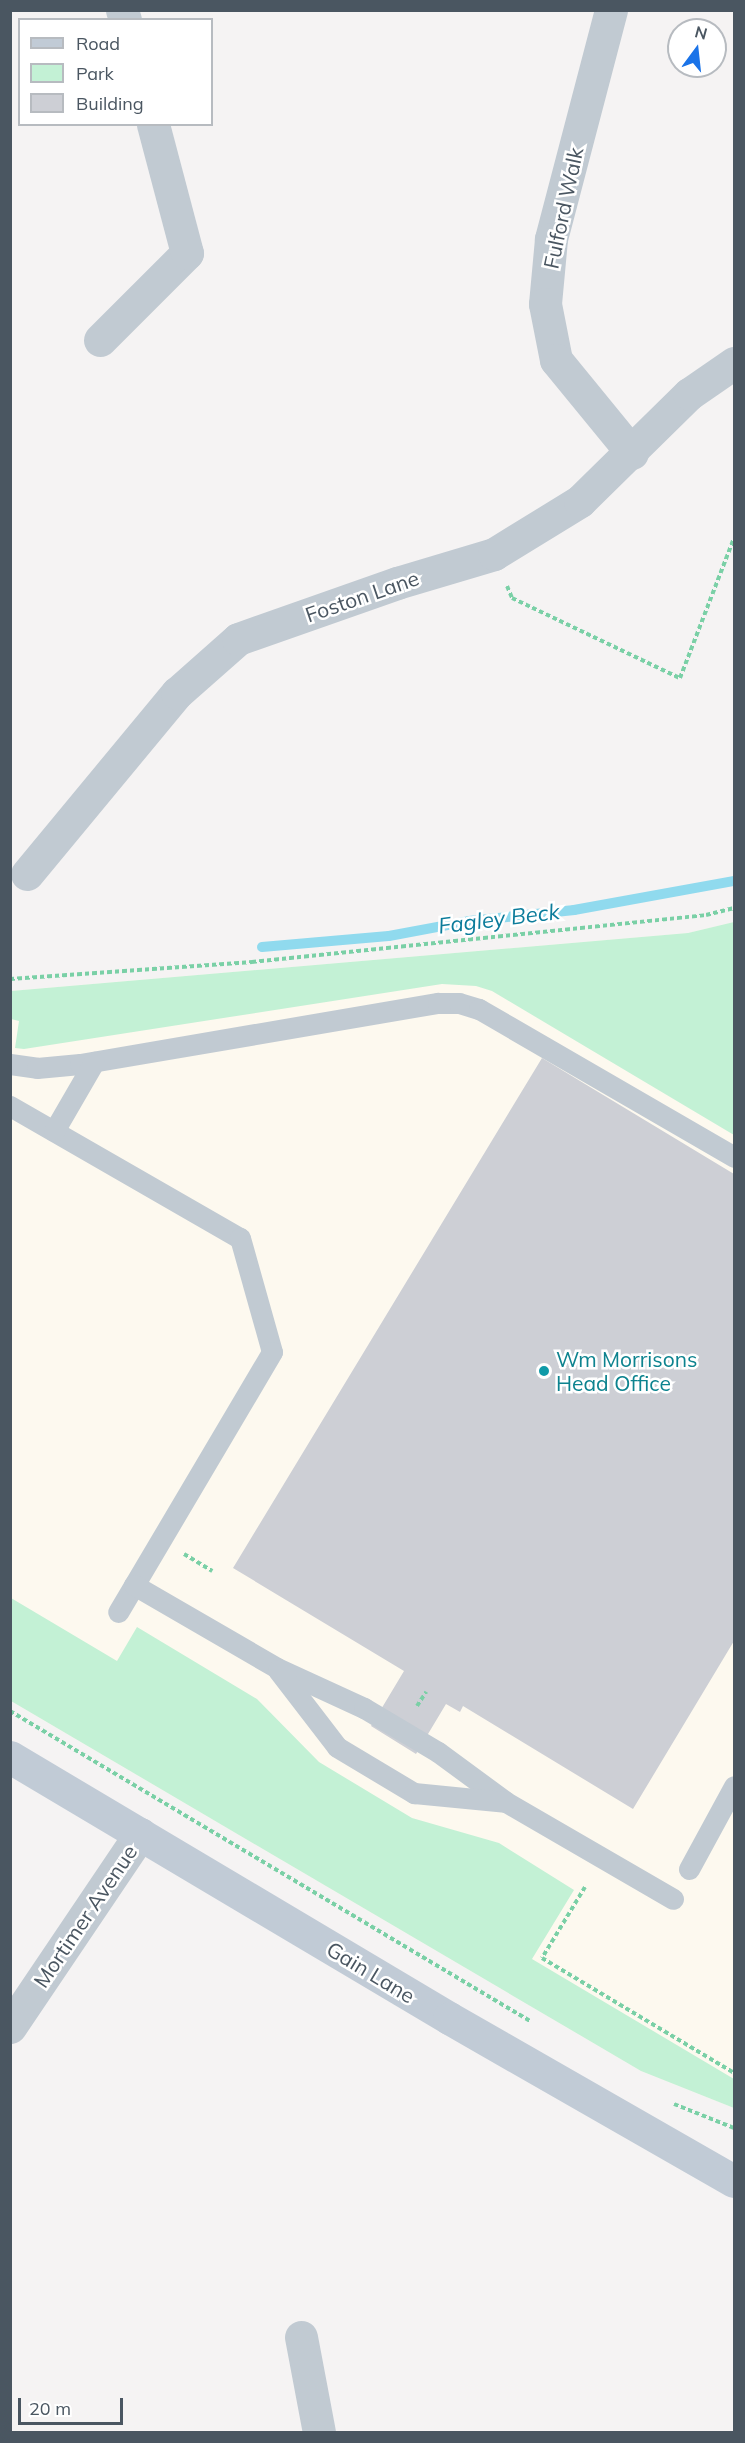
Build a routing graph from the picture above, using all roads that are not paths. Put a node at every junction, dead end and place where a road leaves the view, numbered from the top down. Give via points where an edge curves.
1 (611, 10) edge
2 (154, 126) edge
3 (100, 340) dead end
4 (735, 363) edge
5 (632, 453) junction
6 (27, 874) dead end
7 (94, 1062) junction
8 (10, 1064) edge
9 (10, 1106) edge
10 (54, 1131) junction
11 (735, 1157) edge
12 (134, 1585) junction
13 (118, 1612) dead end
14 (277, 1668) junction
15 (10, 1756) edge
16 (735, 1786) edge
17 (506, 1802) junction
18 (140, 1834) junction
19 (689, 1869) dead end
20 (673, 1899) dead end
21 (10, 2027) edge
22 (735, 2181) edge
23 (301, 2337) dead end
24 (320, 2433) edge

1 - 5 street, Fulford Walk via 551,239 544,304 556,360
2 - 3 street via 187,253
4 - 5 street, Foston Lane via 689,394
5 - 6 street, Foston Lane via 580,501 494,554 238,639 177,693
7 - 8 lane via 37,1068
7 - 10 lane
7 - 11 lane via 438,1003 459,1003 479,1009
9 - 10 lane
10 - 12 lane via 240,1238 272,1352
12 - 13 lane
12 - 14 lane
14 - 17 lane via 363,1707 438,1752
14 - 17 lane via 337,1747 414,1793
15 - 18 street, Gain Lane
16 - 19 lane
17 - 20 lane
18 - 21 street, Mortimer Avenue
18 - 22 street, Gain Lane via 449,2018
23 - 24 street

